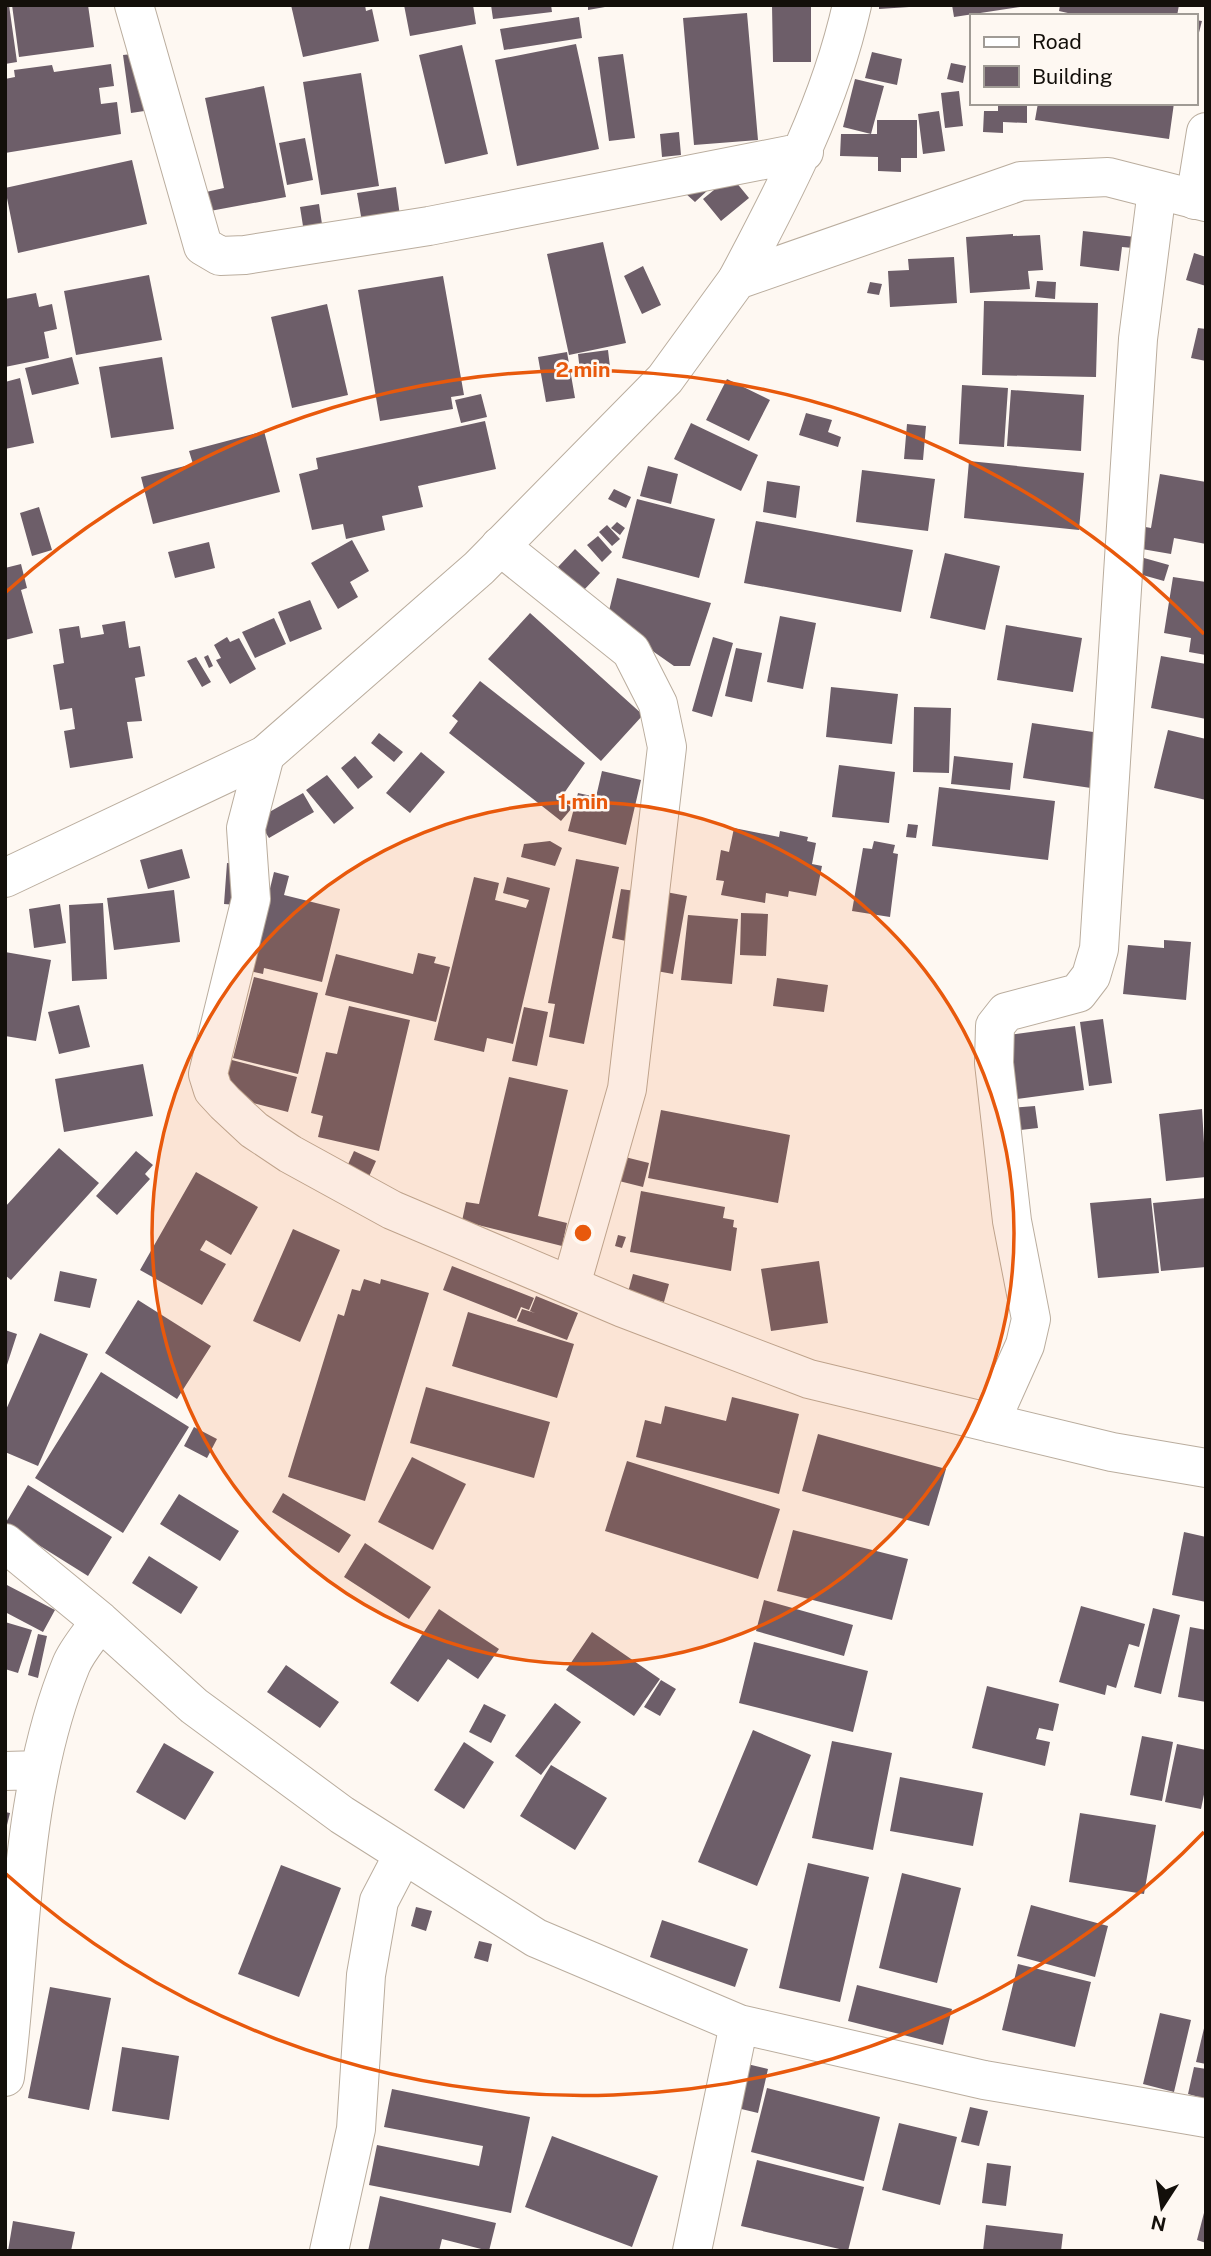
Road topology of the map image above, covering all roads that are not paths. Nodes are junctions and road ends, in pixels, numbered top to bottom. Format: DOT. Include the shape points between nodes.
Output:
graph roads {
  1 [pos="134,5"];
  2 [pos="852,5"];
  3 [pos="1206,132"];
  4 [pos="804,152"];
  5 [pos="1157,190"];
  6 [pos="1200,201"];
  7 [pos="737,280"];
  8 [pos="500,546"];
  9 [pos="264,755"];
  10 [pos="5,878"];
  11 [pos="571,1286"];
  12 [pos="990,1423"];
  13 [pos="1206,1468"];
  14 [pos="5,1543"];
  15 [pos="100,1621"];
  16 [pos="22,1771"];
  17 [pos="403,1854"];
  18 [pos="739,2024"];
  19 [pos="5,2077"];
  20 [pos="1206,2118"];
  21 [pos="329,2251"];
  22 [pos="692,2251"];
  1 -- 4 [label="street" via="203,246 219,256 429,226"];
  2 -- 4 [label="street" via="832,78"];
  3 -- 6 [label="street"];
  4 -- 7 [label="street"];
  5 -- 6 [label="street"];
  5 -- 7 [label="street" via="1108,177 1021,181"];
  5 -- 12 [label="street" via="1138,339 1100,949 1091,976 1078,993 1006,1012 995,1026 994,1063 1012,1221 1031,1319 1025,1345"];
  7 -- 8 [label="street" via="665,379"];
  8 -- 9 [label="street"];
  8 -- 11 [label="street" via="631,651 658,704 667,747 627,1089"];
  9 -- 10 [label="street"];
  9 -- 11 [label="street" via="246,828 251,899 208,1074 213,1090 254,1130 392,1210"];
  11 -- 12 [label="street" via="809,1379"];
  12 -- 13 [label="street" via="1112,1452"];
  14 -- 15 [label="street"];
  15 -- 16 [label="street" via="71,1663"];
  15 -- 17 [label="street" via="194,1706"];
  16 -- 19 [label="street" via="31,1824"];
  17 -- 18 [label="street" via="536,1938"];
  17 -- 21 [label="street" via="379,1901 366,1975 356,2129"];
  18 -- 20 [label="street" via="984,2080"];
  18 -- 22 [label="street"];
}
